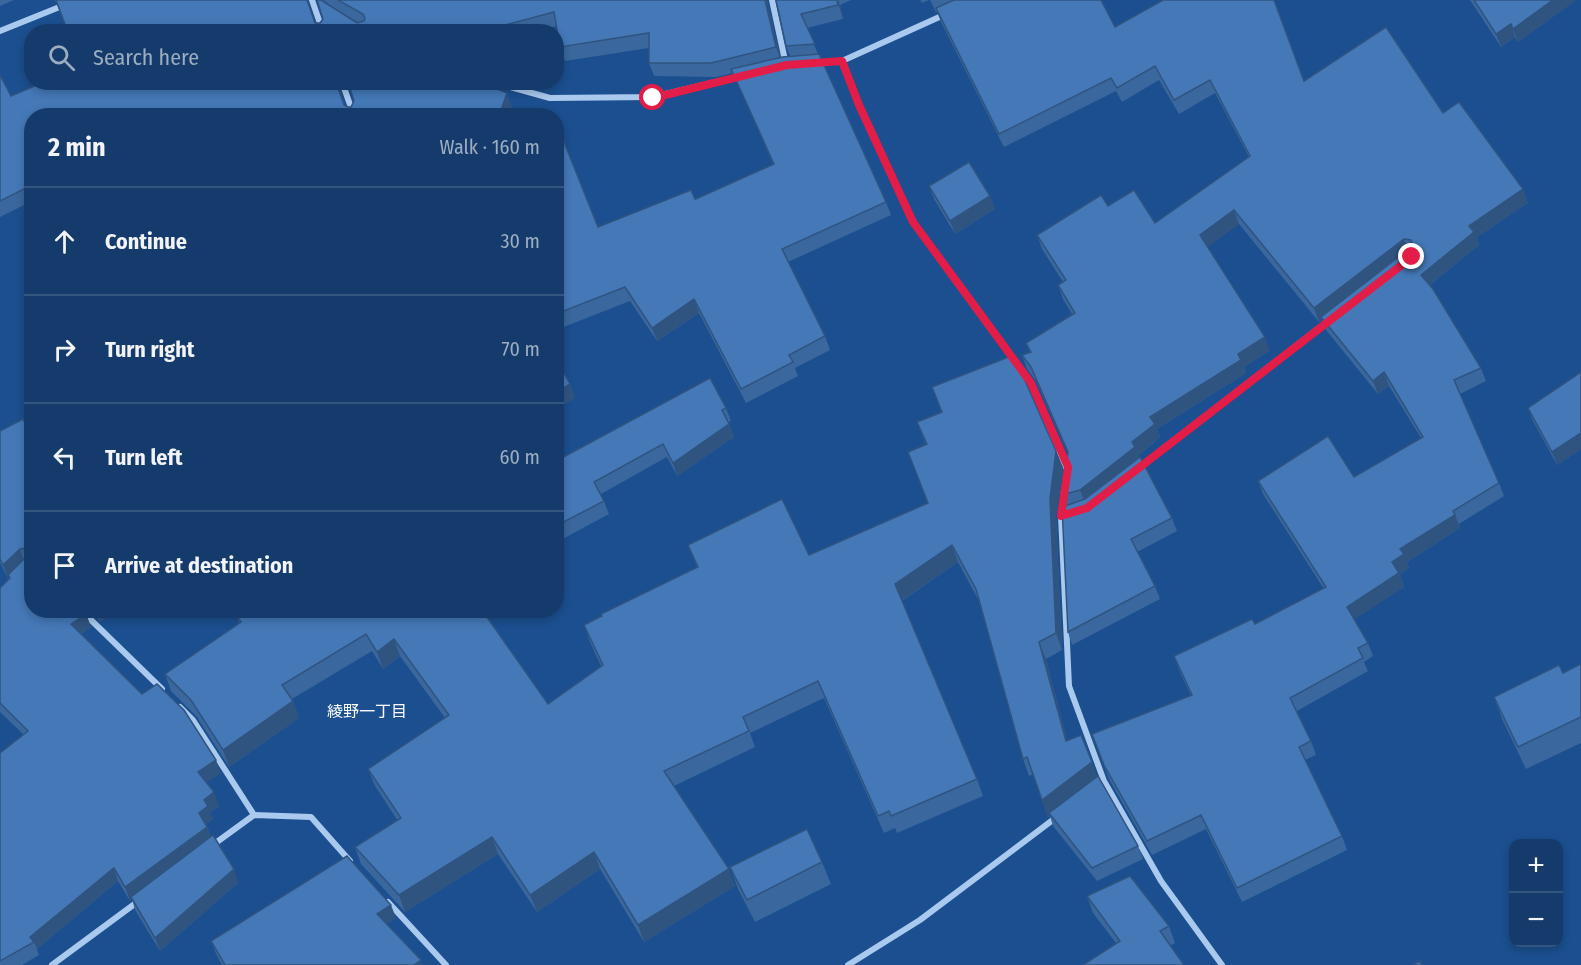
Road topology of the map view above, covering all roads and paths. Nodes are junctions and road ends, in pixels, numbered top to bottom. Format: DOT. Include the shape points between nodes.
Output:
graph roads {
  1 [pos="77,0"];
  2 [pos="312,0"];
  3 [pos="316,0"];
  4 [pos="772,0"];
  5 [pos="323,5"];
  6 [pos="956,9"];
  7 [pos="320,24"];
  8 [pos="0,31"];
  9 [pos="842,61"];
  10 [pos="809,63"];
  11 [pos="798,64"];
  12 [pos="787,65"];
  13 [pos="776,68"];
  14 [pos="753,73"];
  15 [pos="345,90"];
  16 [pos="521,90"];
  17 [pos="351,108"];
  18 [pos="1337,314"];
  19 [pos="1133,472"];
  20 [pos="1066,477"];
  21 [pos="1065,487"];
  22 [pos="1069,513"];
  23 [pos="1061,516"];
  24 [pos="90,618"];
  25 [pos="168,695"];
  26 [pos="176,703"];
  27 [pos="1104,781"];
  28 [pos="1095,788"];
  29 [pos="1067,809"];
  30 [pos="254,815"];
  31 [pos="206,851"];
  32 [pos="357,867"];
  33 [pos="379,892"];
  34 [pos="148,894"];
  35 [pos="52,965"];
  36 [pos="446,965"];
  37 [pos="848,965"];
  38 [pos="1222,965"];
  1 -- 8 [label="street"];
  2 -- 7 [label="street"];
  3 -- 5 [label="street"];
  4 -- 12 [label="street"];
  6 -- 9 [label="street"];
  9 -- 10 [label="street"];
  9 -- 20 [label="street" via="913,222 1031,383 1068,467"];
  11 -- 12 [label="street"];
  12 -- 13 [label="street"];
  14 -- 16 [label="street" via="653,98 550,98"];
  15 -- 17 [label="street"];
  18 -- 19 [label="street"];
  21 -- 23 [label="street"];
  22 -- 23 [label="street"];
  23 -- 27 [label="street" via="1068,686"];
  24 -- 25 [label="street"];
  26 -- 30 [label="street" via="193,720"];
  27 -- 28 [label="street"];
  27 -- 38 [label="street" via="1161,882"];
  29 -- 37 [label="street" via="920,920"];
  30 -- 31 [label="street"];
  30 -- 32 [label="street" via="311,817"];
  33 -- 36 [label="street"];
  34 -- 35 [label="street"];
}
